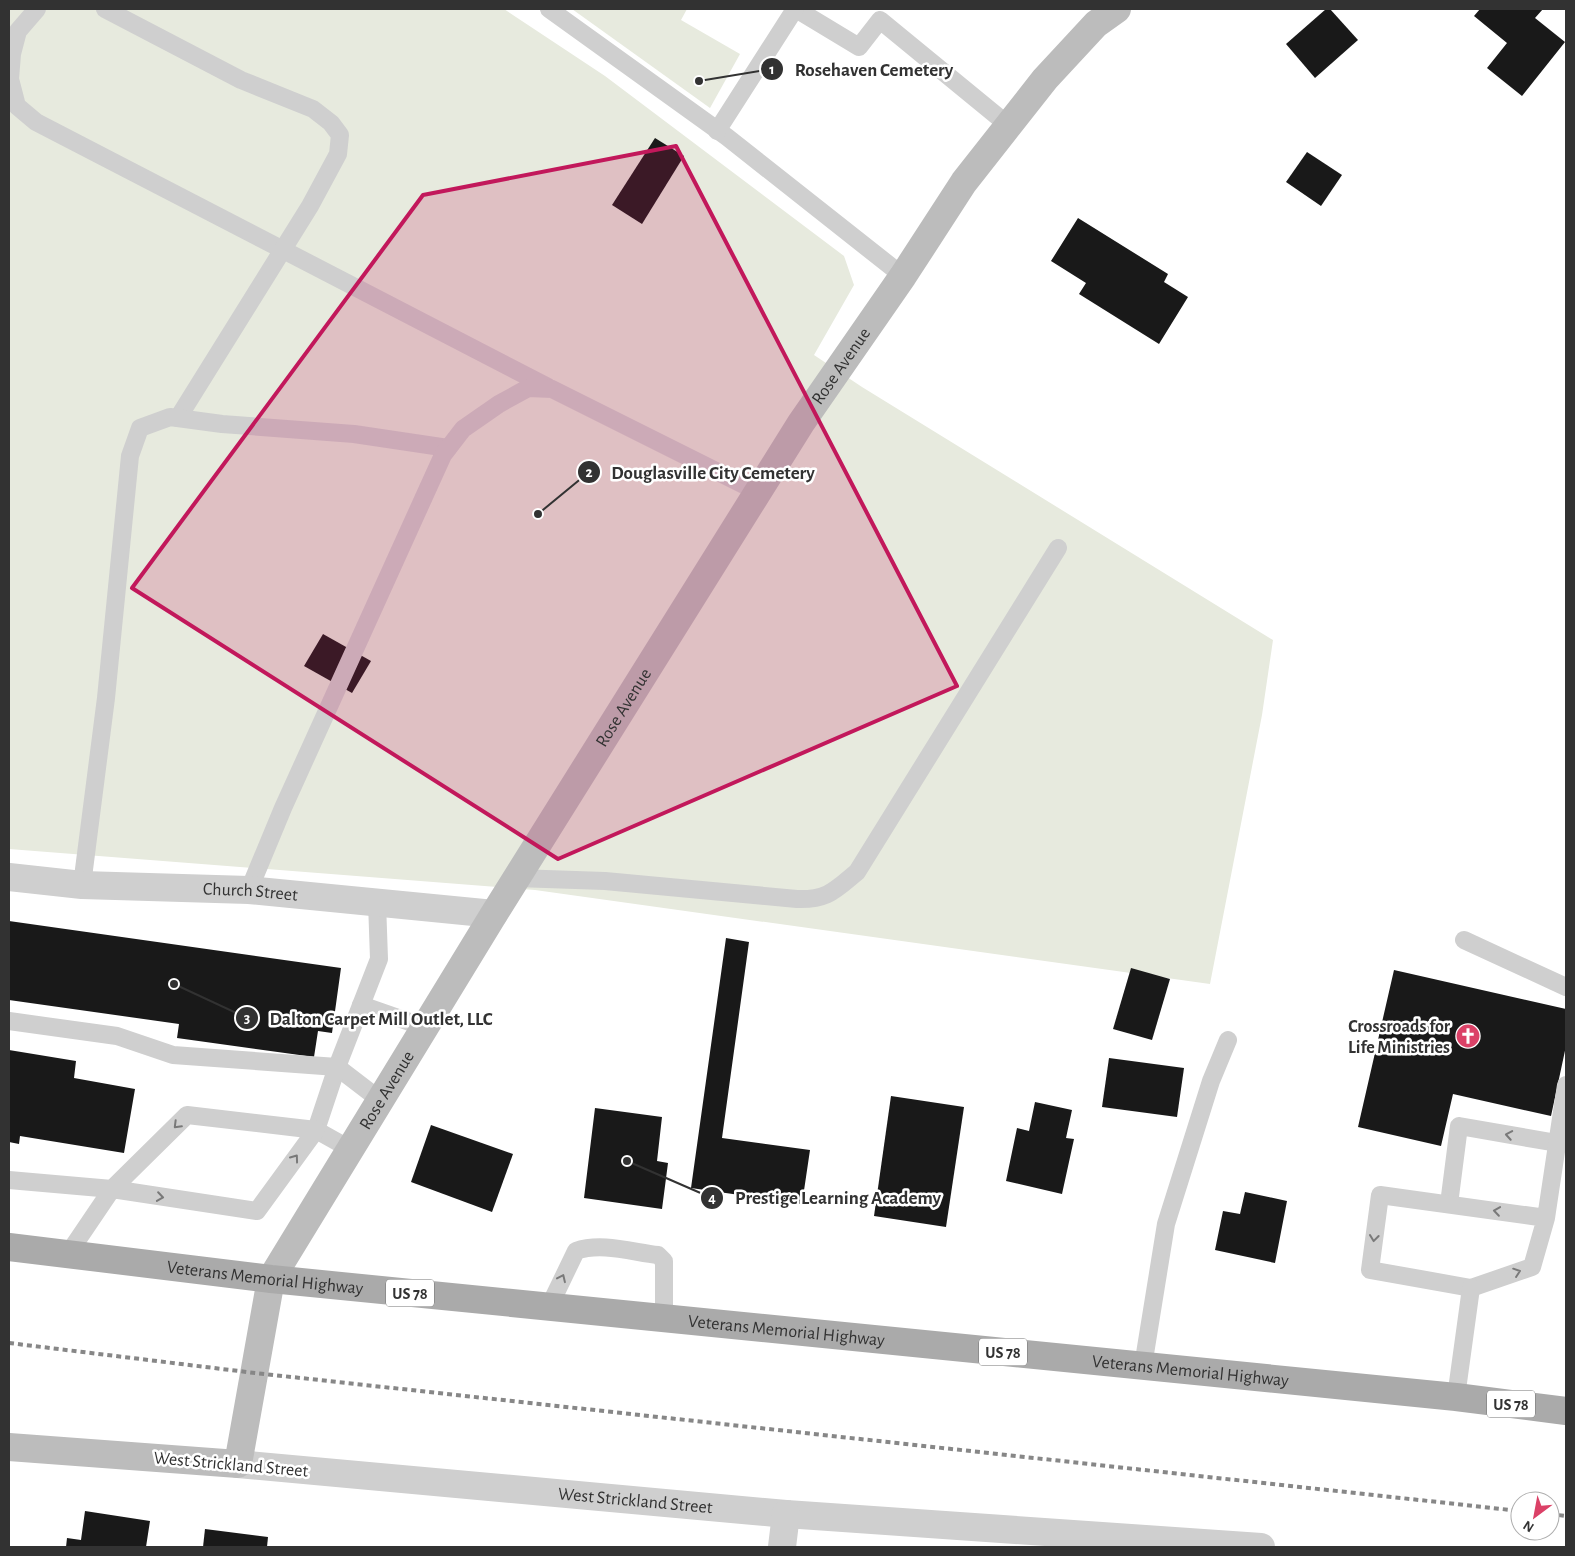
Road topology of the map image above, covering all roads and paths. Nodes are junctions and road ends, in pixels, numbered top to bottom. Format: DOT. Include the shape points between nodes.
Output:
graph roads {
  1 [pos="36,9"];
  2 [pos="105,9"];
  3 [pos="548,9"];
  4 [pos="795,9"];
  5 [pos="1117,9"];
  6 [pos="885,14"];
  7 [pos="1008,125"];
  8 [pos="717,131"];
  9 [pos="284,250"];
  10 [pos="903,276"];
  11 [pos="552,389"];
  12 [pos="178,418"];
  13 [pos="448,448"];
  14 [pos="758,492"];
  15 [pos="1058,548"];
  16 [pos="9,877"];
  17 [pos="516,878"];
  18 [pos="82,885"];
  19 [pos="249,890"];
  20 [pos="377,902"];
  21 [pos="494,914"];
  22 [pos="1464,940"];
  23 [pos="1566,987"];
  24 [pos="361,1005"];
  25 [pos="9,1021"];
  26 [pos="424,1027"];
  27 [pos="1228,1040"];
  28 [pos="337,1067"];
  29 [pos="1566,1086"];
  30 [pos="380,1100"];
  31 [pos="316,1130"];
  32 [pos="1557,1143"];
  33 [pos="350,1150"];
  34 [pos="9,1180"];
  35 [pos="112,1189"];
  36 [pos="1449,1204"];
  37 [pos="1546,1218"];
  38 [pos="9,1247"];
  39 [pos="68,1254"];
  40 [pos="271,1279"];
  41 [pos="1471,1288"];
  42 [pos="549,1307"];
  43 [pos="664,1318"];
  44 [pos="1143,1366"];
  45 [pos="1456,1397"];
  46 [pos="1566,1411"];
  47 [pos="9,1447"];
  48 [pos="238,1464"];
  49 [pos="786,1514"];
  50 [pos="782,1547"];
  51 [pos="1261,1547"];
  1 -- 9 [label="lane" via="18,31 12,54 10,79 17,106 36,122"];
  2 -- 9 [label="lane" via="241,80 313,109 331,122 340,135 338,154"];
  3 -- 8 [label="lane"];
  4 -- 6 [label="lane" via="859,47"];
  4 -- 8 [label="lane"];
  5 -- 7 [label="street, Rose Avenue" via="1096,24"];
  6 -- 7 [label="lane"];
  7 -- 10 [label="street, Rose Avenue" via="964,182"];
  8 -- 10 [label="lane"];
  9 -- 11 [label="lane"];
  9 -- 12 [label="lane"];
  10 -- 14 [label="street, Rose Avenue" via="801,422"];
  11 -- 13 [label="lane" via="528,388 499,404 463,429"];
  11 -- 14 [label="lane"];
  12 -- 13 [label="lane" via="354,434"];
  12 -- 18 [label="lane" via="170,417 140,428 130,456 106,698"];
  13 -- 19 [label="lane" via="291,790"];
  14 -- 17 [label="street, Rose Avenue"];
  15 -- 17 [label="lane" via="857,872 832,892 816,900 606,881"];
  16 -- 18 [label="street, Church Street"];
  17 -- 21 [label="street, Rose Avenue"];
  18 -- 19 [label="street, Church Street"];
  19 -- 20 [label="street, Church Street"];
  20 -- 21 [label="street, Church Street"];
  20 -- 24 [label="lane" via="379,959"];
  21 -- 26 [label="street, Rose Avenue"];
  22 -- 23 [label="lane"];
  24 -- 26 [label="lane"];
  24 -- 28 [label="lane"];
  25 -- 28 [label="lane" via="117,1036 172,1055"];
  26 -- 30 [label="street, Rose Avenue"];
  27 -- 44 [label="lane" via="1211,1081 1166,1224"];
  28 -- 30 [label="lane"];
  28 -- 31 [label="lane"];
  29 -- 32 [label="lane"];
  30 -- 33 [label="street, Rose Avenue"];
  31 -- 33 [label="lane"];
  31 -- 35 [label="lane, one-way" via="187,1115"];
  35 -- 31 [label="lane, one-way" via="257,1211"];
  32 -- 36 [label="lane, one-way" via="1459,1126"];
  32 -- 37 [label="lane"];
  33 -- 40 [label="street, Rose Avenue"];
  34 -- 35 [label="lane"];
  35 -- 39 [label="lane"];
  37 -- 36 [label="lane, one-way"];
  36 -- 41 [label="lane, one-way" via="1380,1195 1370,1270"];
  41 -- 37 [label="lane, one-way" via="1532,1267"];
  38 -- 39 [label="main road, Veterans Memorial Highway / US 78"];
  39 -- 40 [label="main road, Veterans Memorial Highway / US 78"];
  40 -- 42 [label="main road, Veterans Memorial Highway / US 78"];
  40 -- 48 [label="street, Rose Avenue"];
  41 -- 45 [label="lane"];
  42 -- 43 [label="main road, Veterans Memorial Highway / US 78"];
  42 -- 43 [label="lane, one-way" via="576,1251 588,1247 658,1255 664,1261"];
  43 -- 44 [label="main road, Veterans Memorial Highway / US 78"];
  44 -- 45 [label="main road, Veterans Memorial Highway / US 78"];
  45 -- 46 [label="main road, Veterans Memorial Highway / US 78"];
  47 -- 48 [label="street, West Strickland Street"];
  48 -- 49 [label="street, West Strickland Street"];
  49 -- 50 [label="street"];
  49 -- 51 [label="street, West Strickland Street"];
}
